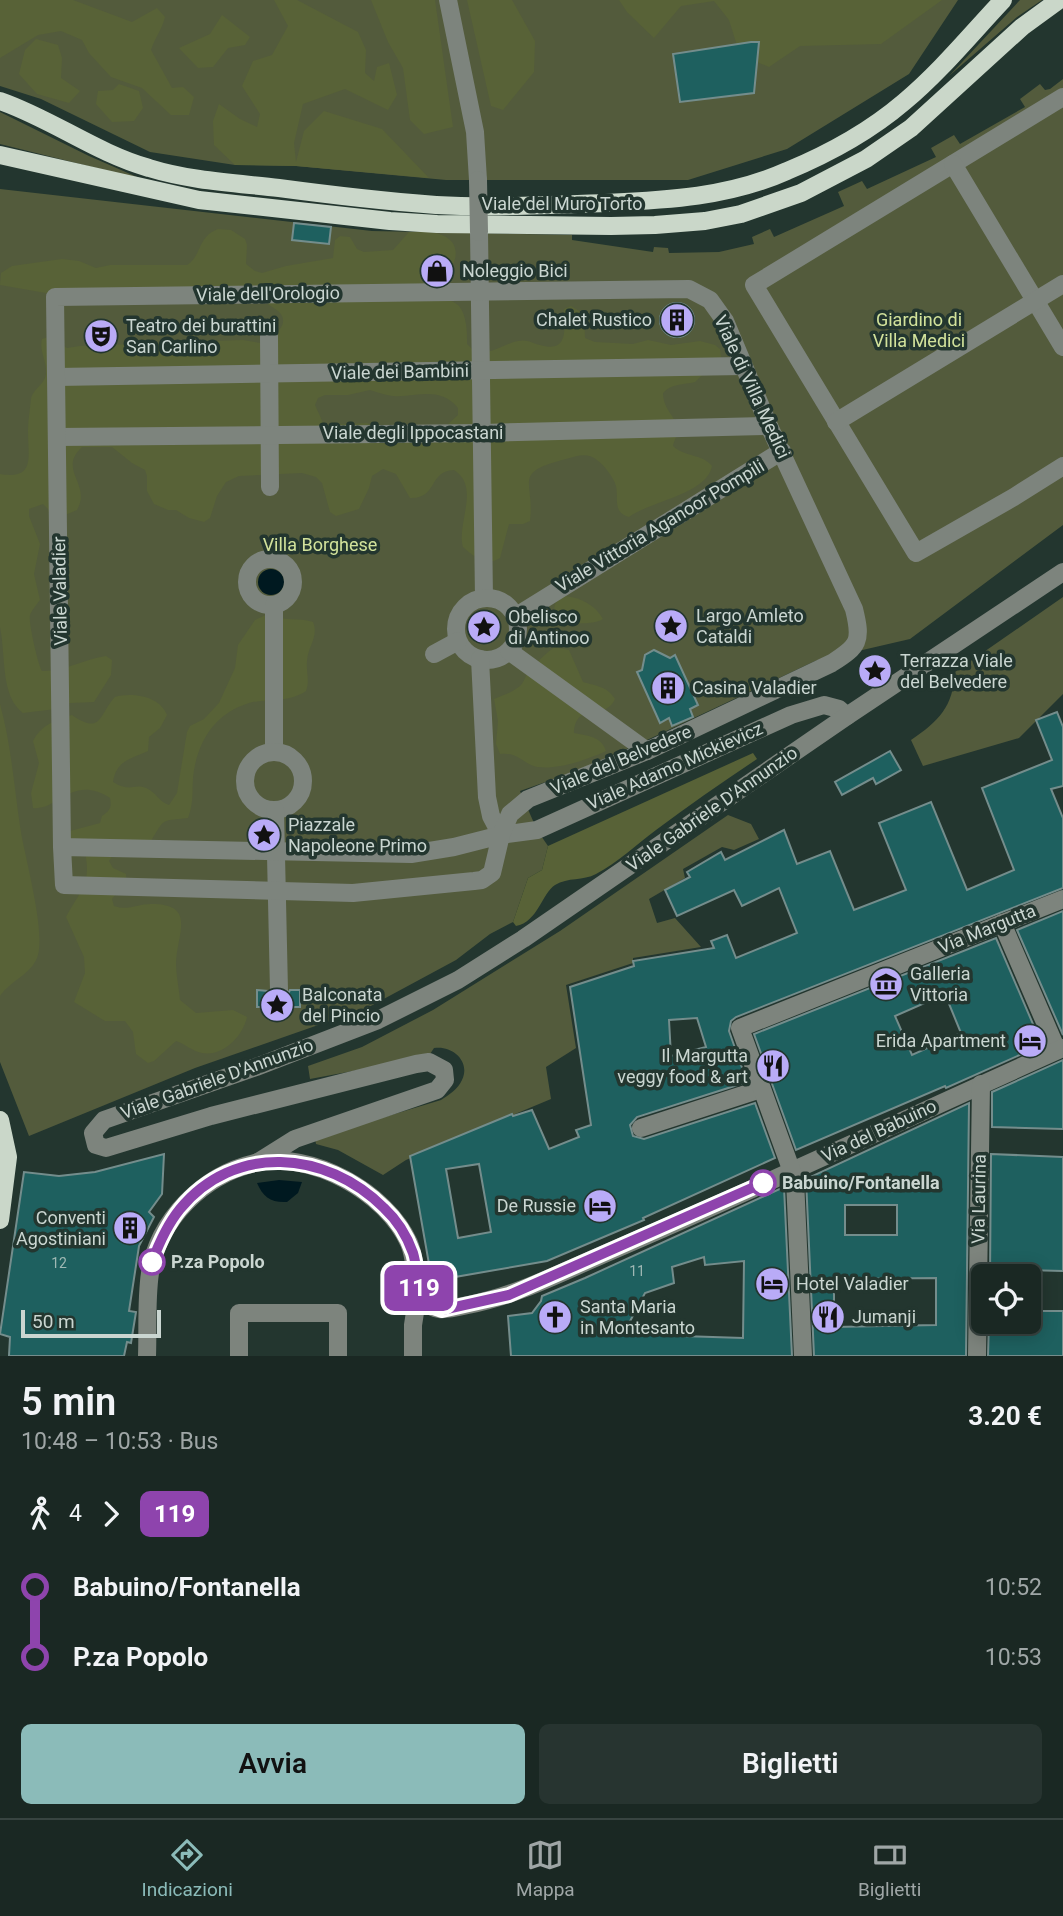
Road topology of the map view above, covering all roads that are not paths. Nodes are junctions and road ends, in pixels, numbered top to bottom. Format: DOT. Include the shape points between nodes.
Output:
graph roads {
  1 [pos="448,0"];
  2 [pos="1003,0"];
  3 [pos="1059,0"];
  4 [pos="1063,97"];
  5 [pos="0,101"];
  6 [pos="0,155"];
  7 [pos="953,164"];
  8 [pos="1063,284"];
  9 [pos="480,291"];
  10 [pos="55,297"];
  11 [pos="1036,300"];
  12 [pos="269,337"];
  13 [pos="1063,347"];
  14 [pos="743,366"];
  15 [pos="479,371"];
  16 [pos="270,374"];
  17 [pos="57,377"];
  18 [pos="836,422"];
  19 [pos="769,426"];
  20 [pos="482,433"];
  21 [pos="270,434"];
  22 [pos="57,437"];
  23 [pos="782,451"];
  24 [pos="1063,466"];
  25 [pos="271,487"];
  26 [pos="1063,572"];
  27 [pos="484,598"];
  28 [pos="274,605"];
  29 [pos="854,609"];
  30 [pos="515,617"];
  31 [pos="458,641"];
  32 [pos="509,650"];
  33 [pos="434,654"];
  34 [pos="480,659"];
  35 [pos="847,716"];
  36 [pos="647,751"];
  37 [pos="274,752"];
  38 [pos="275,810"];
  39 [pos="501,835"];
  40 [pos="62,847"];
  41 [pos="276,850"];
  42 [pos="277,892"];
  43 [pos="1063,899"];
  44 [pos="1002,923"];
  45 [pos="279,990"];
  46 [pos="1060,1049"];
  47 [pos="981,1084"];
  48 [pos="761,1089"];
  49 [pos="0,1120"];
  50 [pos="641,1128"];
  51 [pos="258,1162"];
  52 [pos="791,1171"];
  53 [pos="0,1220"];
  54 [pos="418,1287"];
  55 [pos="148,1356"];
  56 [pos="239,1356"];
  57 [pos="338,1356"];
  58 [pos="413,1356"];
  59 [pos="803,1356"];
  60 [pos="977,1356"];
  1 -- 9 [label="street, bridge" via="475,132"];
  2 -- 5 [label="main road, Viale del Muro Torto" via="918,90 849,140 753,184 684,198 438,205 197,178 121,159"];
  3 -- 6 [label="main road, Viale del Muro Torto" via="998,47 922,118 866,159 802,193 705,221 611,226 368,219 199,200"];
  4 -- 7 [label="street"];
  7 -- 11 [label="street"];
  7 -- 18 [label="street" via="754,285"];
  8 -- 11 [label="street"];
  9 -- 10 [label="street, Viale dell'Orologio"];
  9 -- 14 [label="street, Viale di Villa Medici" via="689,289 710,300 725,321"];
  9 -- 15 [label="street"];
  10 -- 17 [label="street, Viale Valadier"];
  11 -- 13 [label="street"];
  11 -- 18 [label="street"];
  12 -- 16 [label="street"];
  14 -- 15 [label="street, Viale dei Bambini"];
  14 -- 19 [label="street, Viale di Villa Medici"];
  15 -- 16 [label="street, Viale dei Bambini"];
  15 -- 20 [label="street"];
  16 -- 17 [label="street, Viale dei Bambini"];
  16 -- 21 [label="street"];
  17 -- 22 [label="street, Viale Valadier"];
  18 -- 24 [label="street" via="916,553"];
  19 -- 20 [label="street, Viale degli Ippocastani"];
  19 -- 23 [label="street, Viale di Villa Medici"];
  20 -- 21 [label="street, Viale degli Ippocastani"];
  20 -- 27 [label="street"];
  21 -- 22 [label="street, Viale degli Ippocastani"];
  21 -- 25 [label="street"];
  22 -- 40 [label="street, Viale Valadier"];
  23 -- 29 [label="street, Viale di Villa Medici"];
  23 -- 30 [label="street, Viale Vittoria Aganoor Pompili"];
  26 -- 35 [label="street"];
  27 -- 30 [label="street" via="508,606"];
  27 -- 31 [label="street" via="463,608 457,618"];
  28 -- 37 [label="street"];
  29 -- 36 [label="street, Viale del Belvedere" via="859,631 850,652"];
  30 -- 32 [label="street" via="515,640"];
  31 -- 33 [label="street"];
  31 -- 34 [label="street"];
  32 -- 34 [label="street"];
  32 -- 36 [label="street"];
  34 -- 39 [label="street" via="487,797"];
  35 -- 39 [label="street, Viale Adamo Mickievicz" via="831,706 801,711 537,830"];
  35 -- 51 [label="street, Viale Gabriele D'Annunzio" via="532,934 437,992 256,1067 104,1119 93,1133 96,1144 106,1148 416,1064 429,1062 444,1070 445,1080 437,1090 295,1139"];
  36 -- 39 [label="street, Viale del Belvedere" via="528,799 510,814"];
  37 -- 38 [label="street" via="291,757 303,780 292,804"];
  37 -- 38 [label="street" via="250,764 245,782 251,799"];
  38 -- 41 [label="street"];
  39 -- 41 [label="street" via="411,854"];
  39 -- 42 [label="street" via="495,868 482,880 353,892"];
  40 -- 41 [label="street"];
  40 -- 42 [label="street, Viale Valadier" via="64,884"];
  41 -- 42 [label="street"];
  42 -- 45 [label="street"];
  43 -- 44 [label="street, Via Margutta"];
  44 -- 46 [label="street"];
  44 -- 48 [label="street, Via Margutta" via="740,1028"];
  46 -- 47 [label="street, Via del Babuino"];
  47 -- 52 [label="street, Via del Babuino"];
  47 -- 60 [label="street, Via Laurina"];
  48 -- 50 [label="street"];
  48 -- 52 [label="street, Via Margutta"];
  49 -- 53 [label="main road" via="8,1166"];
  51 -- 54 [label="street" via="284,1161 319,1169 370,1195 406,1236"];
  51 -- 55 [label="street" via="209,1183 167,1229 150,1272"];
  52 -- 54 [label="street, Via del Babuino" via="503,1297 442,1310 428,1304"];
  52 -- 59 [label="street, Via Margutta"];
  54 -- 58 [label="street"];
  56 -- 57 [label="street" via="239,1313 338,1313"];
}
